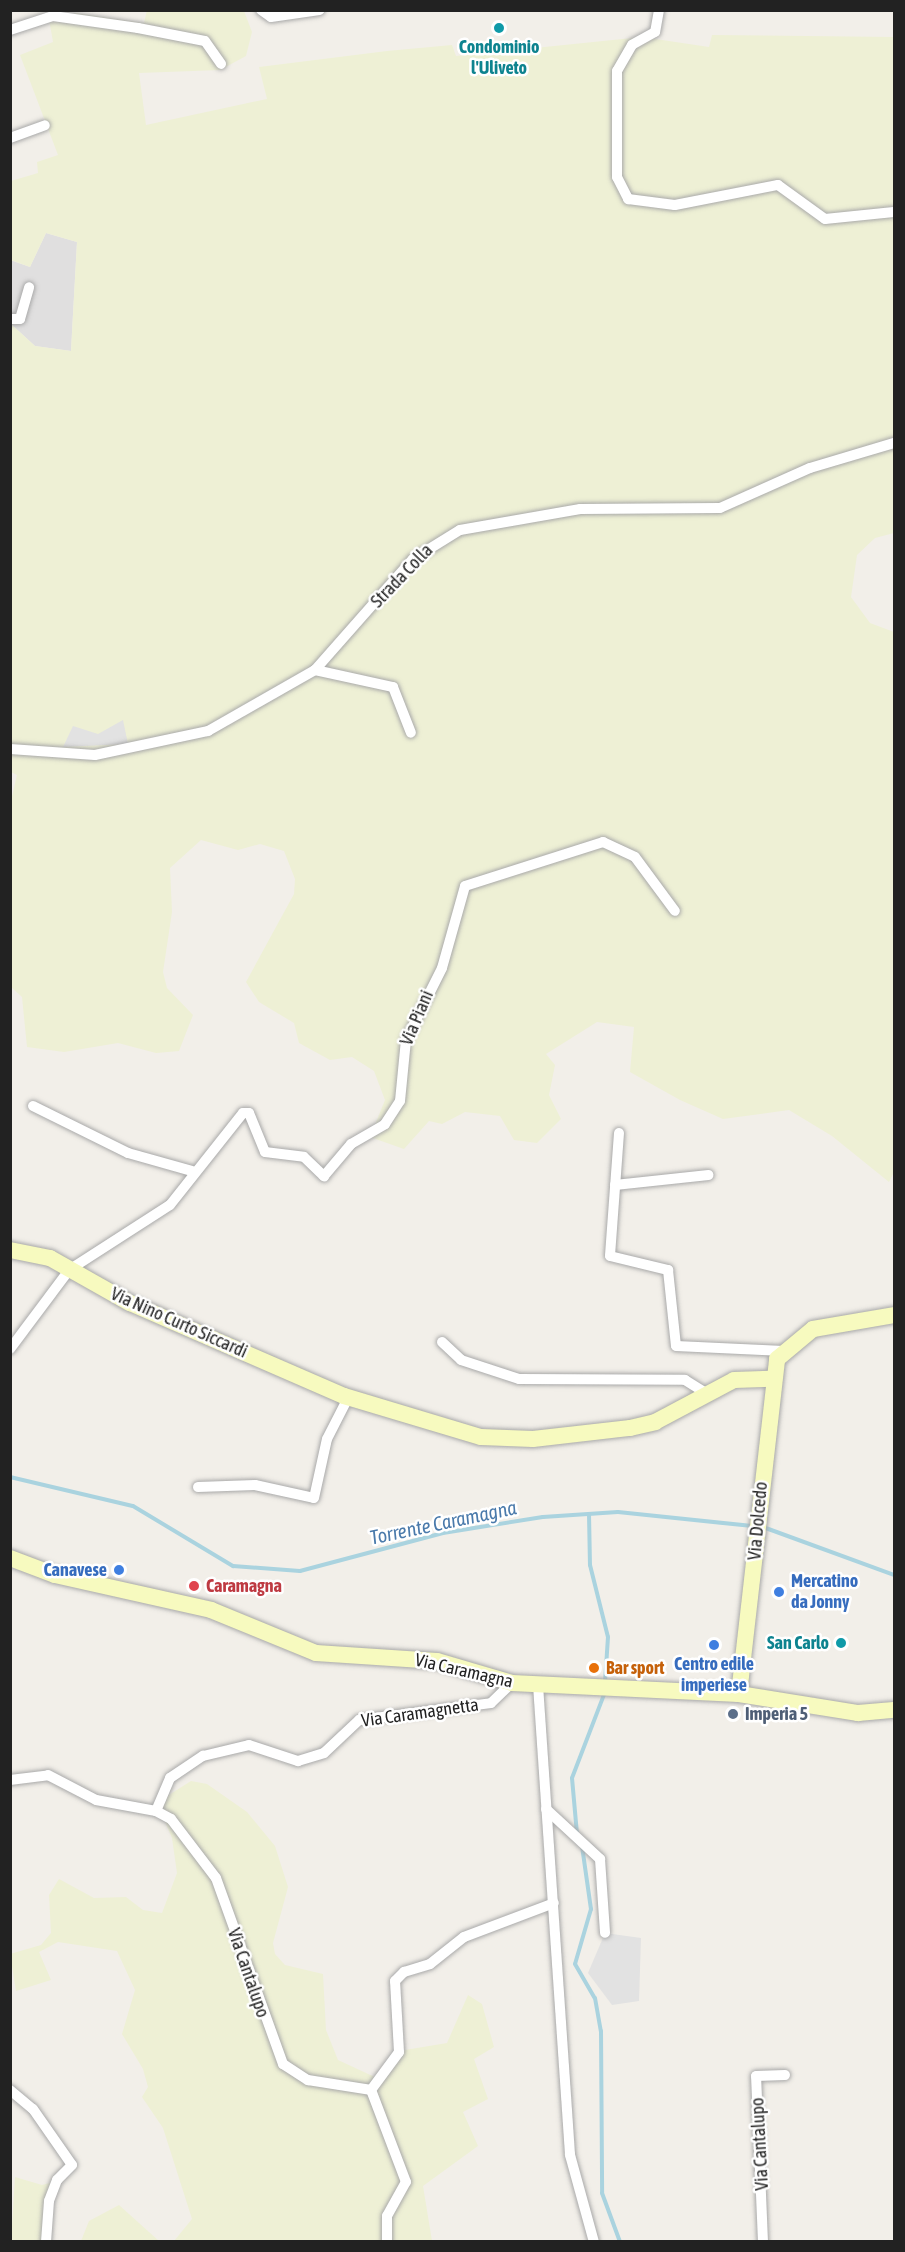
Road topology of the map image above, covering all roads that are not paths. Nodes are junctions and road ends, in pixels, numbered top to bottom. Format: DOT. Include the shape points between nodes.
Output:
graph roads {
  1 [pos="261,10"];
  2 [pos="320,10"];
  3 [pos="659,10"];
  4 [pos="10,30"];
  5 [pos="221,64"];
  6 [pos="45,125"];
  7 [pos="10,138"];
  8 [pos="894,212"];
  9 [pos="29,287"];
  10 [pos="10,319"];
  11 [pos="894,443"];
  12 [pos="315,670"];
  13 [pos="411,733"];
  14 [pos="10,748"];
  15 [pos="675,911"];
  16 [pos="33,1106"];
  17 [pos="620,1133"];
  18 [pos="192,1171"];
  19 [pos="708,1176"];
  20 [pos="615,1185"];
  21 [pos="10,1250"];
  22 [pos="69,1270"];
  23 [pos="894,1315"];
  24 [pos="442,1342"];
  25 [pos="10,1349"];
  26 [pos="784,1351"];
  27 [pos="771,1379"];
  28 [pos="706,1393"];
  29 [pos="348,1398"];
  30 [pos="198,1487"];
  31 [pos="10,1558"];
  32 [pos="512,1683"];
  33 [pos="538,1684"];
  34 [pos="739,1694"];
  35 [pos="894,1710"];
  36 [pos="14,1778"];
  37 [pos="546,1809"];
  38 [pos="156,1811"];
  39 [pos="554,1903"];
  40 [pos="605,1933"];
  41 [pos="785,2074"];
  42 [pos="10,2090"];
  43 [pos="371,2091"];
  44 [pos="46,2241"];
  45 [pos="387,2241"];
  46 [pos="594,2241"];
  47 [pos="763,2241"];
  1 -- 2 [label="street" via="271,17"];
  3 -- 8 [label="street" via="655,32 632,45 617,71 617,177 628,199 675,205 778,185 825,219"];
  4 -- 5 [label="street" via="54,16 138,28 205,41"];
  6 -- 7 [label="street"];
  9 -- 10 [label="street" via="20,319"];
  11 -- 12 [label="street, Strada Colla" via="810,468 720,508 580,509 460,530 413,559"];
  12 -- 13 [label="street" via="393,687"];
  12 -- 14 [label="street, Strada Colla" via="208,731 180,741 78,756"];
  15 -- 18 [label="street, Via Piani" via="635,857 603,842 465,886 442,968 406,1040 400,1101 385,1124 351,1144 324,1176 304,1157 265,1152 249,1113 243,1113"];
  16 -- 18 [label="street" via="128,1153"];
  17 -- 20 [label="street"];
  18 -- 22 [label="street, Via Piani" via="170,1205"];
  19 -- 20 [label="street"];
  20 -- 26 [label="street" via="610,1257 668,1270 676,1346"];
  21 -- 22 [label="street, Via Nino Curto Siccardi" via="50,1258"];
  22 -- 25 [label="street, Via Piani"];
  22 -- 29 [label="street, Via Nino Curto Siccardi" via="130,1303"];
  23 -- 26 [label="street, Via Dolcedo" via="813,1329"];
  24 -- 28 [label="street" via="461,1360 519,1379 685,1380"];
  26 -- 27 [label="street, Via Dolcedo"];
  27 -- 28 [label="street, Via Nino Curto Siccardi" via="734,1380"];
  27 -- 34 [label="street, Via Dolcedo"];
  28 -- 29 [label="street, Via Nino Curto Siccardi" via="655,1422 533,1439 462,1433"];
  29 -- 30 [label="street" via="327,1438 314,1498 255,1485"];
  31 -- 32 [label="street, Via Caramagna" via="56,1575 211,1610 316,1653 437,1661"];
  32 -- 33 [label="street, Via Caramagna"];
  32 -- 38 [label="street, Via Caramagnetta" via="491,1703 359,1720 329,1750 298,1761 249,1745 203,1756 170,1778"];
  33 -- 34 [label="street, Via Caramagna"];
  33 -- 37 [label="street"];
  34 -- 35 [label="street, Via Caramagna" via="858,1713"];
  36 -- 38 [label="street" via="48,1775 96,1800"];
  37 -- 39 [label="street"];
  37 -- 40 [label="street" via="569,1825 600,1859"];
  38 -- 43 [label="street, Via Cantalupo" via="184,1832 216,1878 283,2064 308,2080"];
  39 -- 43 [label="street" via="464,1937 430,1964 400,1974 394,1989 399,2052"];
  39 -- 46 [label="street" via="570,2155"];
  41 -- 47 [label="street, Via Cantalupo" via="756,2076"];
  42 -- 44 [label="street" via="33,2109 72,2165 57,2180 50,2201"];
  43 -- 45 [label="street" via="406,2182 387,2216"];
}
